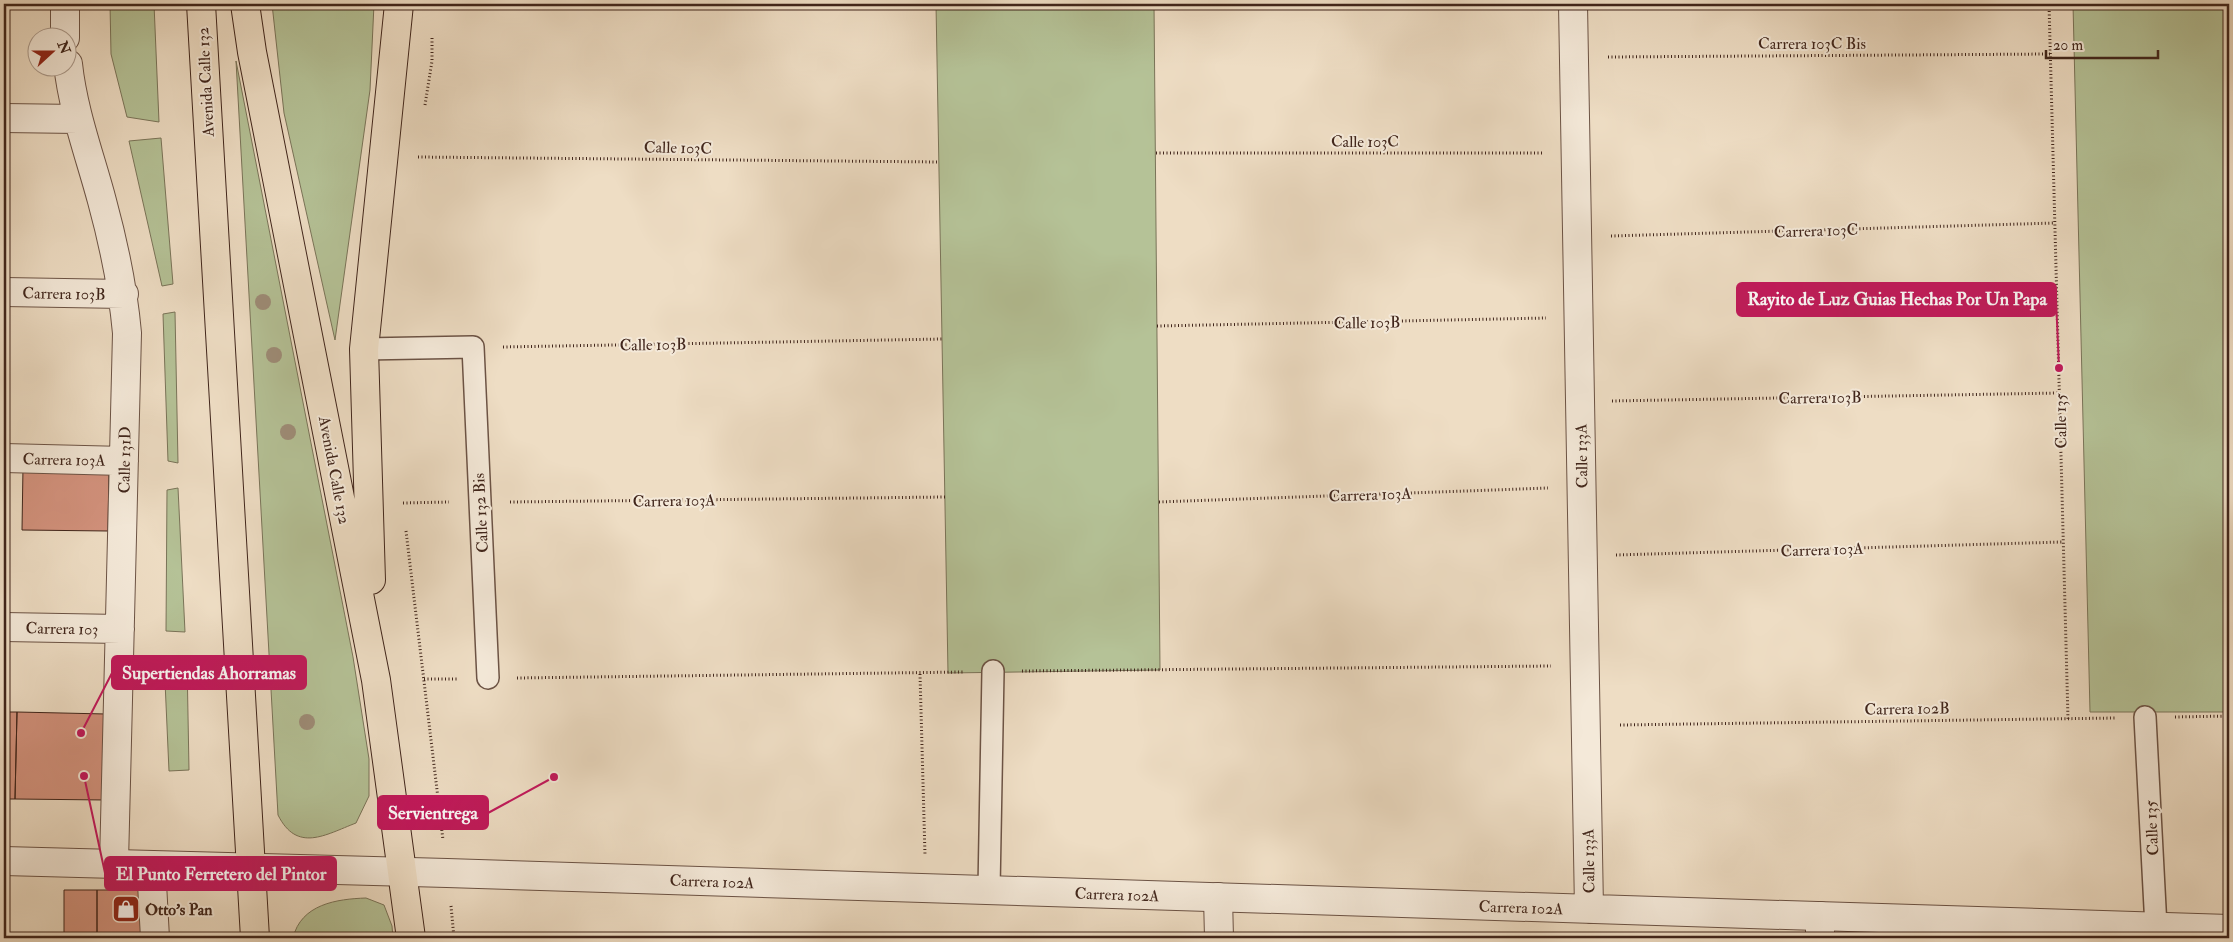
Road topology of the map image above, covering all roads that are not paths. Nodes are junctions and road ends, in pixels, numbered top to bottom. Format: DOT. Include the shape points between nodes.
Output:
graph roads {
  1 [pos="65,4"];
  2 [pos="201,4"];
  3 [pos="244,4"];
  4 [pos="399,4"];
  5 [pos="1572,4"];
  6 [pos="65,28"];
  7 [pos="71,78"];
  8 [pos="4,118"];
  9 [pos="78,118"];
  10 [pos="4,292"];
  11 [pos="124,294"];
  12 [pos="364,348"];
  13 [pos="4,458"];
  14 [pos="124,461"];
  15 [pos="4,627"];
  16 [pos="120,629"];
  17 [pos="993,671"];
  18 [pos="488,678"];
  19 [pos="376,680"];
  20 [pos="2145,717"];
  21 [pos="4,860"];
  22 [pos="114,863"];
  23 [pos="151,865"];
  24 [pos="251,867"];
  25 [pos="403,871"];
  26 [pos="988,890"];
  27 [pos="1218,897"];
  28 [pos="1589,909"];
  29 [pos="1820,927"];
  30 [pos="2229,929"];
  31 [pos="1990,930"];
  32 [pos="2156,932"];
  33 [pos="154,938"];
  34 [pos="254,938"];
  35 [pos="411,938"];
  36 [pos="1219,938"];
  1 -- 6 [label="street"];
  2 -- 24 [label="main road, Avenida Calle 132"];
  3 -- 19 [label="main road, Avenida Calle 132"];
  4 -- 12 [label="main road"];
  5 -- 28 [label="street, Calle 133A"];
  7 -- 9 [label="street, Calle 131D"];
  8 -- 9 [label="street"];
  9 -- 11 [label="street, Calle 131D" via="113,242"];
  10 -- 11 [label="street, Carrera 103B"];
  11 -- 14 [label="street, Calle 131D" via="127,333"];
  12 -- 18 [label="lane, Calle 132 Bis" via="473,347"];
  12 -- 19 [label="main road" via="367,507"];
  13 -- 14 [label="street, Carrera 103A"];
  14 -- 16 [label="street, Calle 131D"];
  15 -- 16 [label="street, Carrera 103"];
  16 -- 22 [label="street, Calle 131D"];
  17 -- 26 [label="lane"];
  19 -- 25 [label="main road, Avenida Calle 132"];
  20 -- 32 [label="lane, Calle 135"];
  21 -- 22 [label="street, Carrera 102A"];
  22 -- 23 [label="street, Carrera 102A"];
  23 -- 24 [label="street, Carrera 102A"];
  23 -- 33 [label="street"];
  24 -- 25 [label="street, Carrera 102A"];
  24 -- 34 [label="main road, Avenida Calle 132"];
  25 -- 26 [label="street, Carrera 102A"];
  25 -- 35 [label="main road, Avenida Calle 132"];
  26 -- 27 [label="street, Carrera 102A"];
  27 -- 28 [label="street, Carrera 102A"];
  27 -- 36 [label="street"];
  28 -- 29 [label="street, Carrera 102A"];
  29 -- 31 [label="street, Carrera 102A"];
  30 -- 32 [label="street, Carrera 102A"];
  31 -- 32 [label="street, Carrera 102A"];
}
